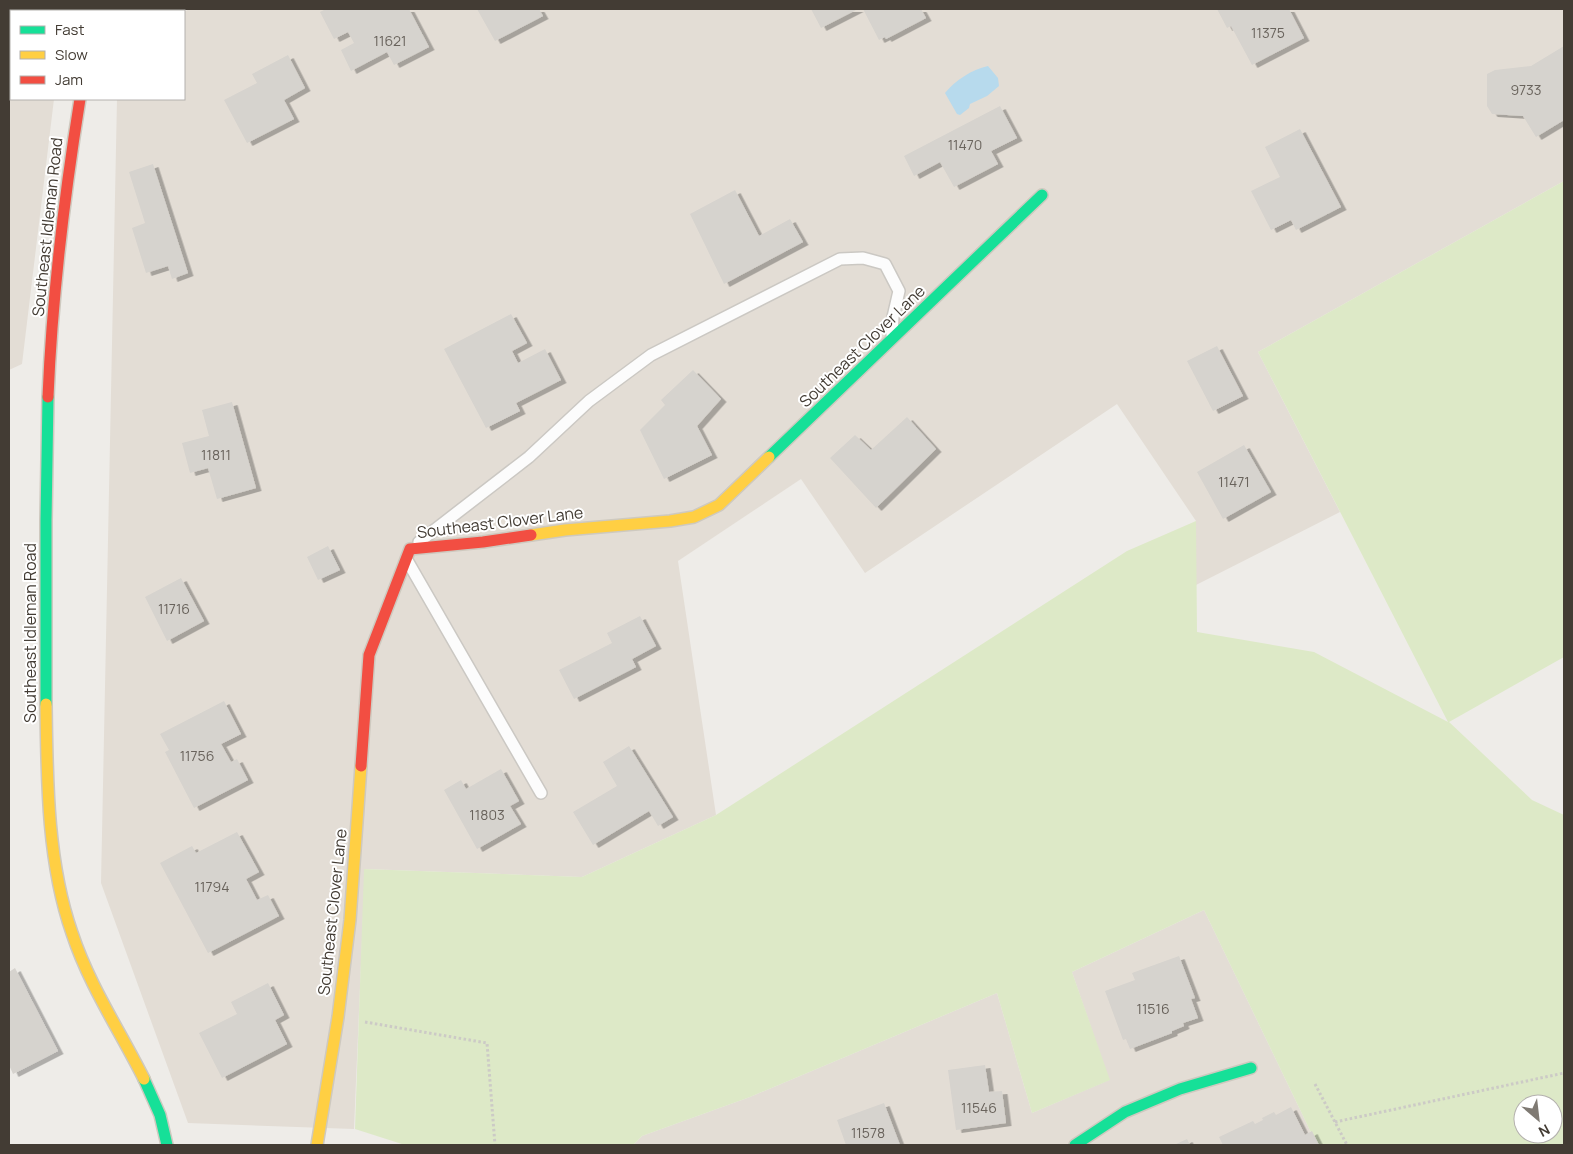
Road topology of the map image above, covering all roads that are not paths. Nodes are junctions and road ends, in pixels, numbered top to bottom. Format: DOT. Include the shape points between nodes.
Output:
graph roads {
  1 [pos="80,100"];
  2 [pos="1042,195"];
  3 [pos="892,339"];
  4 [pos="408,554"];
  5 [pos="541,793"];
  6 [pos="1251,1068"];
  7 [pos="166,1145"];
  8 [pos="317,1145"];
  9 [pos="1075,1145"];
  1 -- 7 [label="street, Southeast Idleman Road" via="67,176 50,356 45,596 50,804 55,860 75,943 145,1078"];
  2 -- 3 [label="street, Southeast Clover Lane"];
  3 -- 4 [label="street, Southeast Clover Lane" via="719,504 694,517 565,530"];
  3 -- 4 [label="lane" via="899,291 885,264 863,258 840,259 651,355 589,401 529,457"];
  4 -- 5 [label="lane"];
  4 -- 8 [label="street, Southeast Clover Lane" via="369,655 350,920"];
  6 -- 9 [label="street" via="1180,1089 1125,1112"];
}
